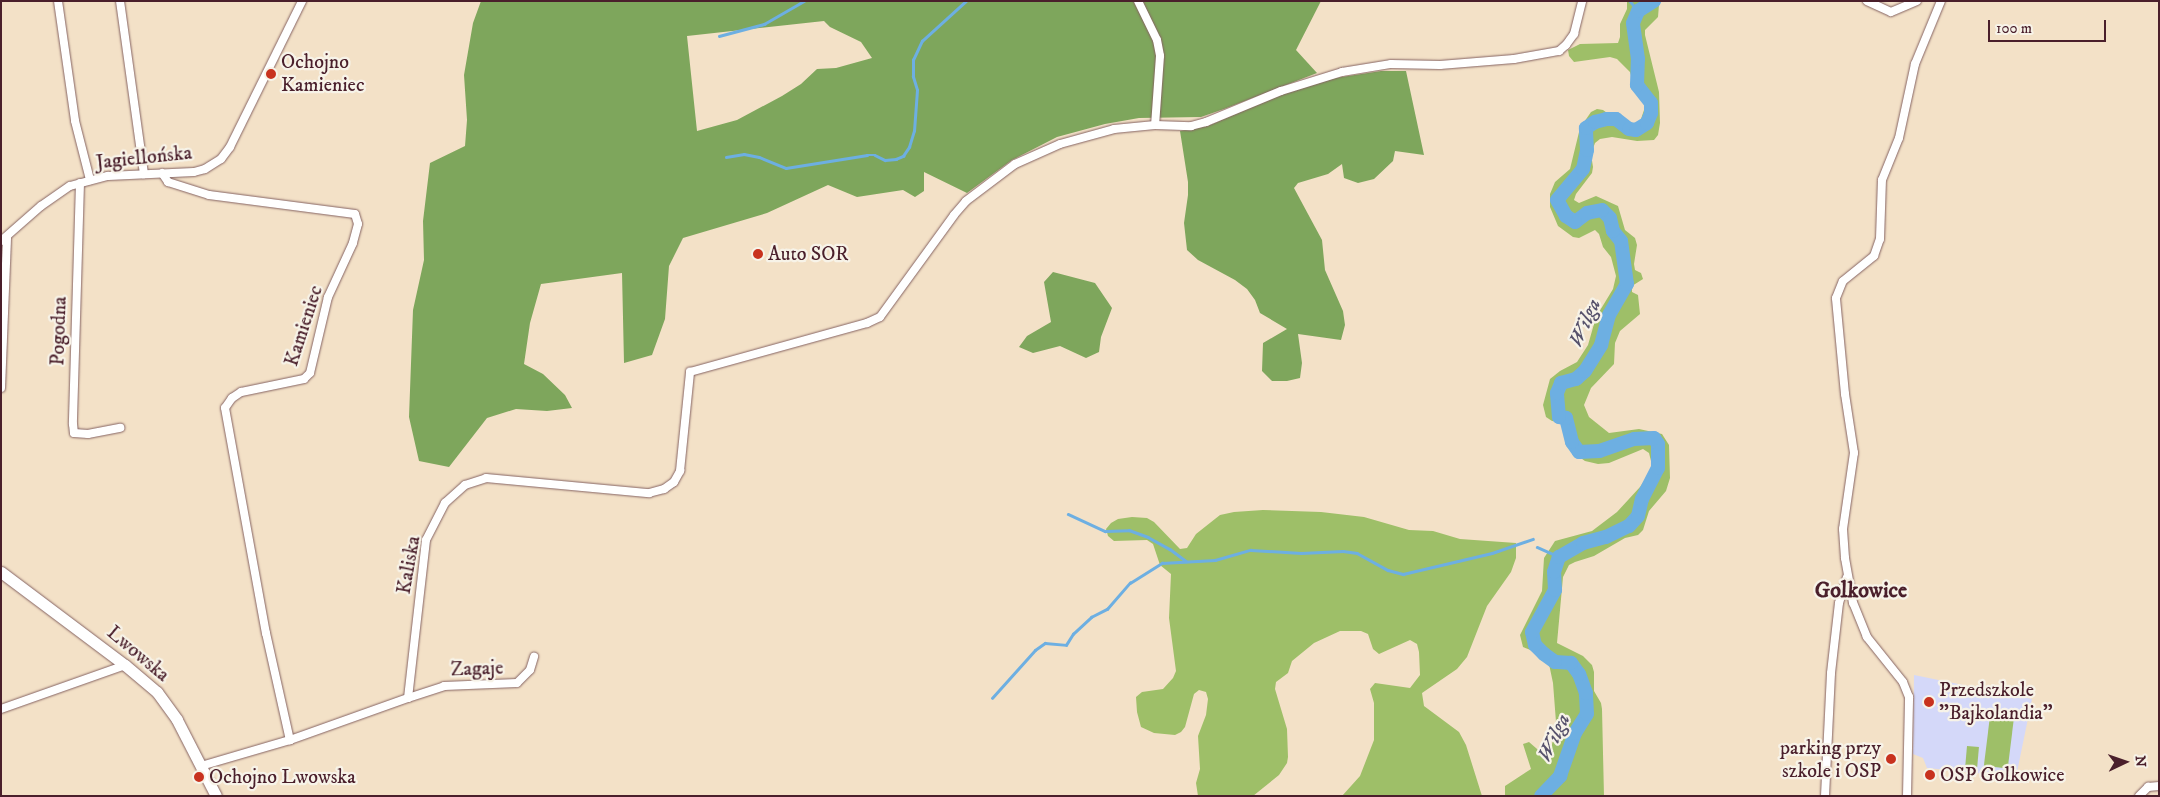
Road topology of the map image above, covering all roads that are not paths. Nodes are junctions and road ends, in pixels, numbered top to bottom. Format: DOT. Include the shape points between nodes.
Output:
graph roads {
  1 [pos="58,1"];
  2 [pos="120,1"];
  3 [pos="302,1"];
  4 [pos="1138,1"];
  5 [pos="1582,1"];
  6 [pos="1867,1"];
  7 [pos="1917,1"];
  8 [pos="1940,1"];
  9 [pos="1156,125"];
  10 [pos="162,173"];
  11 [pos="144,174"];
  12 [pos="90,180"];
  13 [pos="80,183"];
  14 [pos="4,239"];
  15 [pos="1,388"];
  16 [pos="120,428"];
  17 [pos="1,572"];
  18 [pos="1848,575"];
  19 [pos="534,658"];
  20 [pos="125,665"];
  21 [pos="408,698"];
  22 [pos="1,709"];
  23 [pos="290,740"];
  24 [pos="201,766"];
  25 [pos="2159,786"];
  26 [pos="216,796"];
  27 [pos="1825,796"];
  28 [pos="1907,796"];
  29 [pos="2139,796"];
  1 -- 12 [label="street" via="75,121"];
  2 -- 11 [label="street"];
  3 -- 10 [label="street, Jagiellońska" via="221,159 194,172"];
  4 -- 9 [label="street" via="1157,40 1160,56"];
  5 -- 9 [label="street" via="1574,34 1559,51 1514,59 1440,65 1370,66 1289,88 1206,122 1190,126"];
  6 -- 7 [label="street" via="1890,12"];
  8 -- 18 [label="street" via="1914,64 1899,138 1882,180 1880,239 1874,256 1843,281 1836,298 1854,454 1843,529"];
  9 -- 21 [label="street, Kaliska" via="1105,132 1060,144 1014,164 954,214 876,320 690,372 678,475 664,489 649,493 486,478 465,485 445,503 426,540"];
  10 -- 11 [label="street, Jagiellońska"];
  10 -- 23 [label="street, Kamieniec" via="168,182 209,195 355,214 358,224 353,243 328,297 310,373 304,380 241,392 225,408 266,633"];
  11 -- 12 [label="street, Jagiellońska"];
  12 -- 13 [label="street, Jagiellońska"];
  13 -- 14 [label="street, Jagiellońska" via="41,206"];
  13 -- 16 [label="street, Pogodna" via="74,433 88,434"];
  14 -- 15 [label="street"];
  17 -- 20 [label="street, Lwowska"];
  18 -- 27 [label="street" via="1839,603 1831,673"];
  18 -- 28 [label="street" via="1853,603 1867,637 1903,682 1909,697"];
  19 -- 21 [label="street, Zagaje" via="530,670 517,683 444,686"];
  20 -- 22 [label="street"];
  20 -- 24 [label="street, Lwowska" via="160,697 177,720"];
  21 -- 23 [label="street"];
  23 -- 24 [label="street"];
  24 -- 26 [label="street, Lwowska"];
  25 -- 29 [label="street" via="2148,787"];
}
